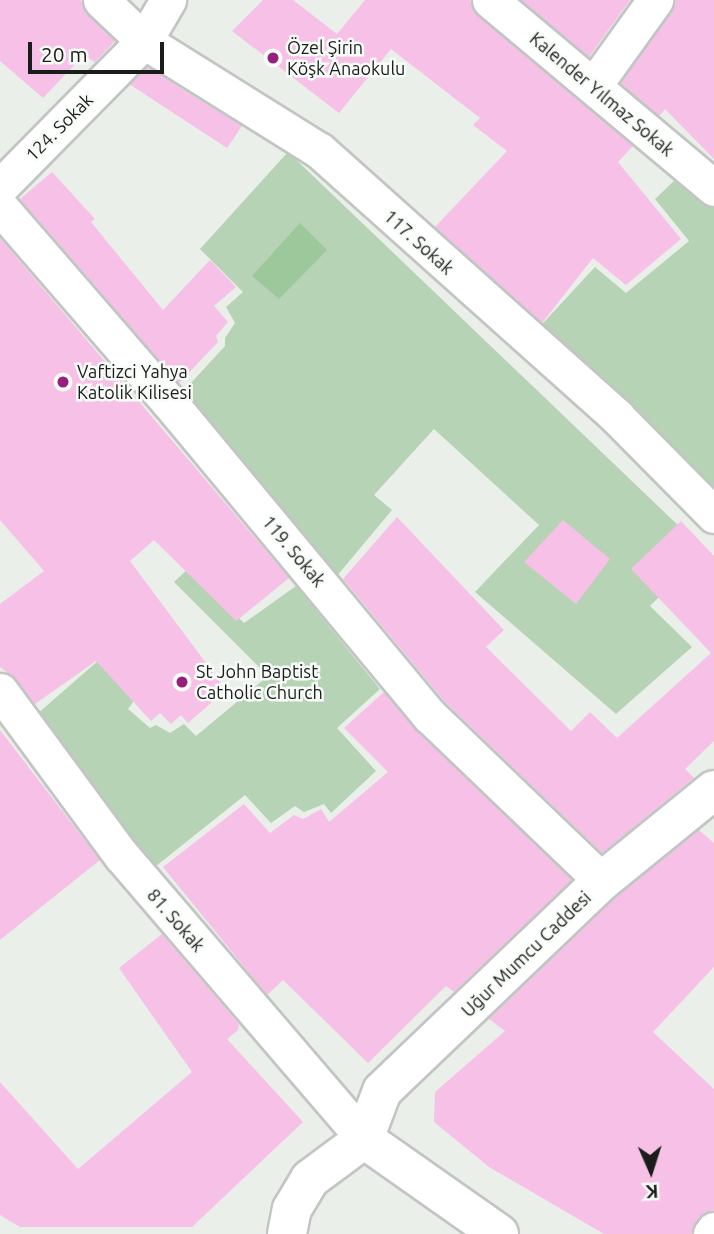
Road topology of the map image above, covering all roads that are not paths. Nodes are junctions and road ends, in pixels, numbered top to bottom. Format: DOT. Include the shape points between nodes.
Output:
graph roads {
  1 [pos="101,0"];
  2 [pos="168,0"];
  3 [pos="490,0"];
  4 [pos="655,0"];
  5 [pos="144,41"];
  6 [pos="594,85"];
  7 [pos="0,187"];
  8 [pos="714,188"];
  9 [pos="0,207"];
  10 [pos="714,515"];
  11 [pos="0,691"];
  12 [pos="714,790"];
  13 [pos="602,881"];
  14 [pos="364,1139"];
  15 [pos="289,1221"];
  16 [pos="490,1231"];
  17 [pos="256,1234"];
  1 -- 5 [label="street, 117. Sokak"];
  2 -- 5 [label="street, 124. Sokak"];
  3 -- 6 [label="street, Kalender Yılmaz Sokak"];
  4 -- 6 [label="street"];
  5 -- 7 [label="street, 124. Sokak"];
  5 -- 10 [label="street, 117. Sokak" via="320,151 617,417"];
  6 -- 8 [label="street, Kalender Yılmaz Sokak"];
  9 -- 13 [label="street, 119. Sokak" via="169,401 430,716"];
  11 -- 14 [label="street, 81. Sokak" via="121,855"];
  12 -- 13 [label="main road, Uğur Mumcu Caddesi"];
  13 -- 14 [label="main road, Uğur Mumcu Caddesi" via="382,1091"];
  14 -- 15 [label="main road" via="310,1179"];
  14 -- 16 [label="main road"];
  15 -- 17 [label="main road"];
}
